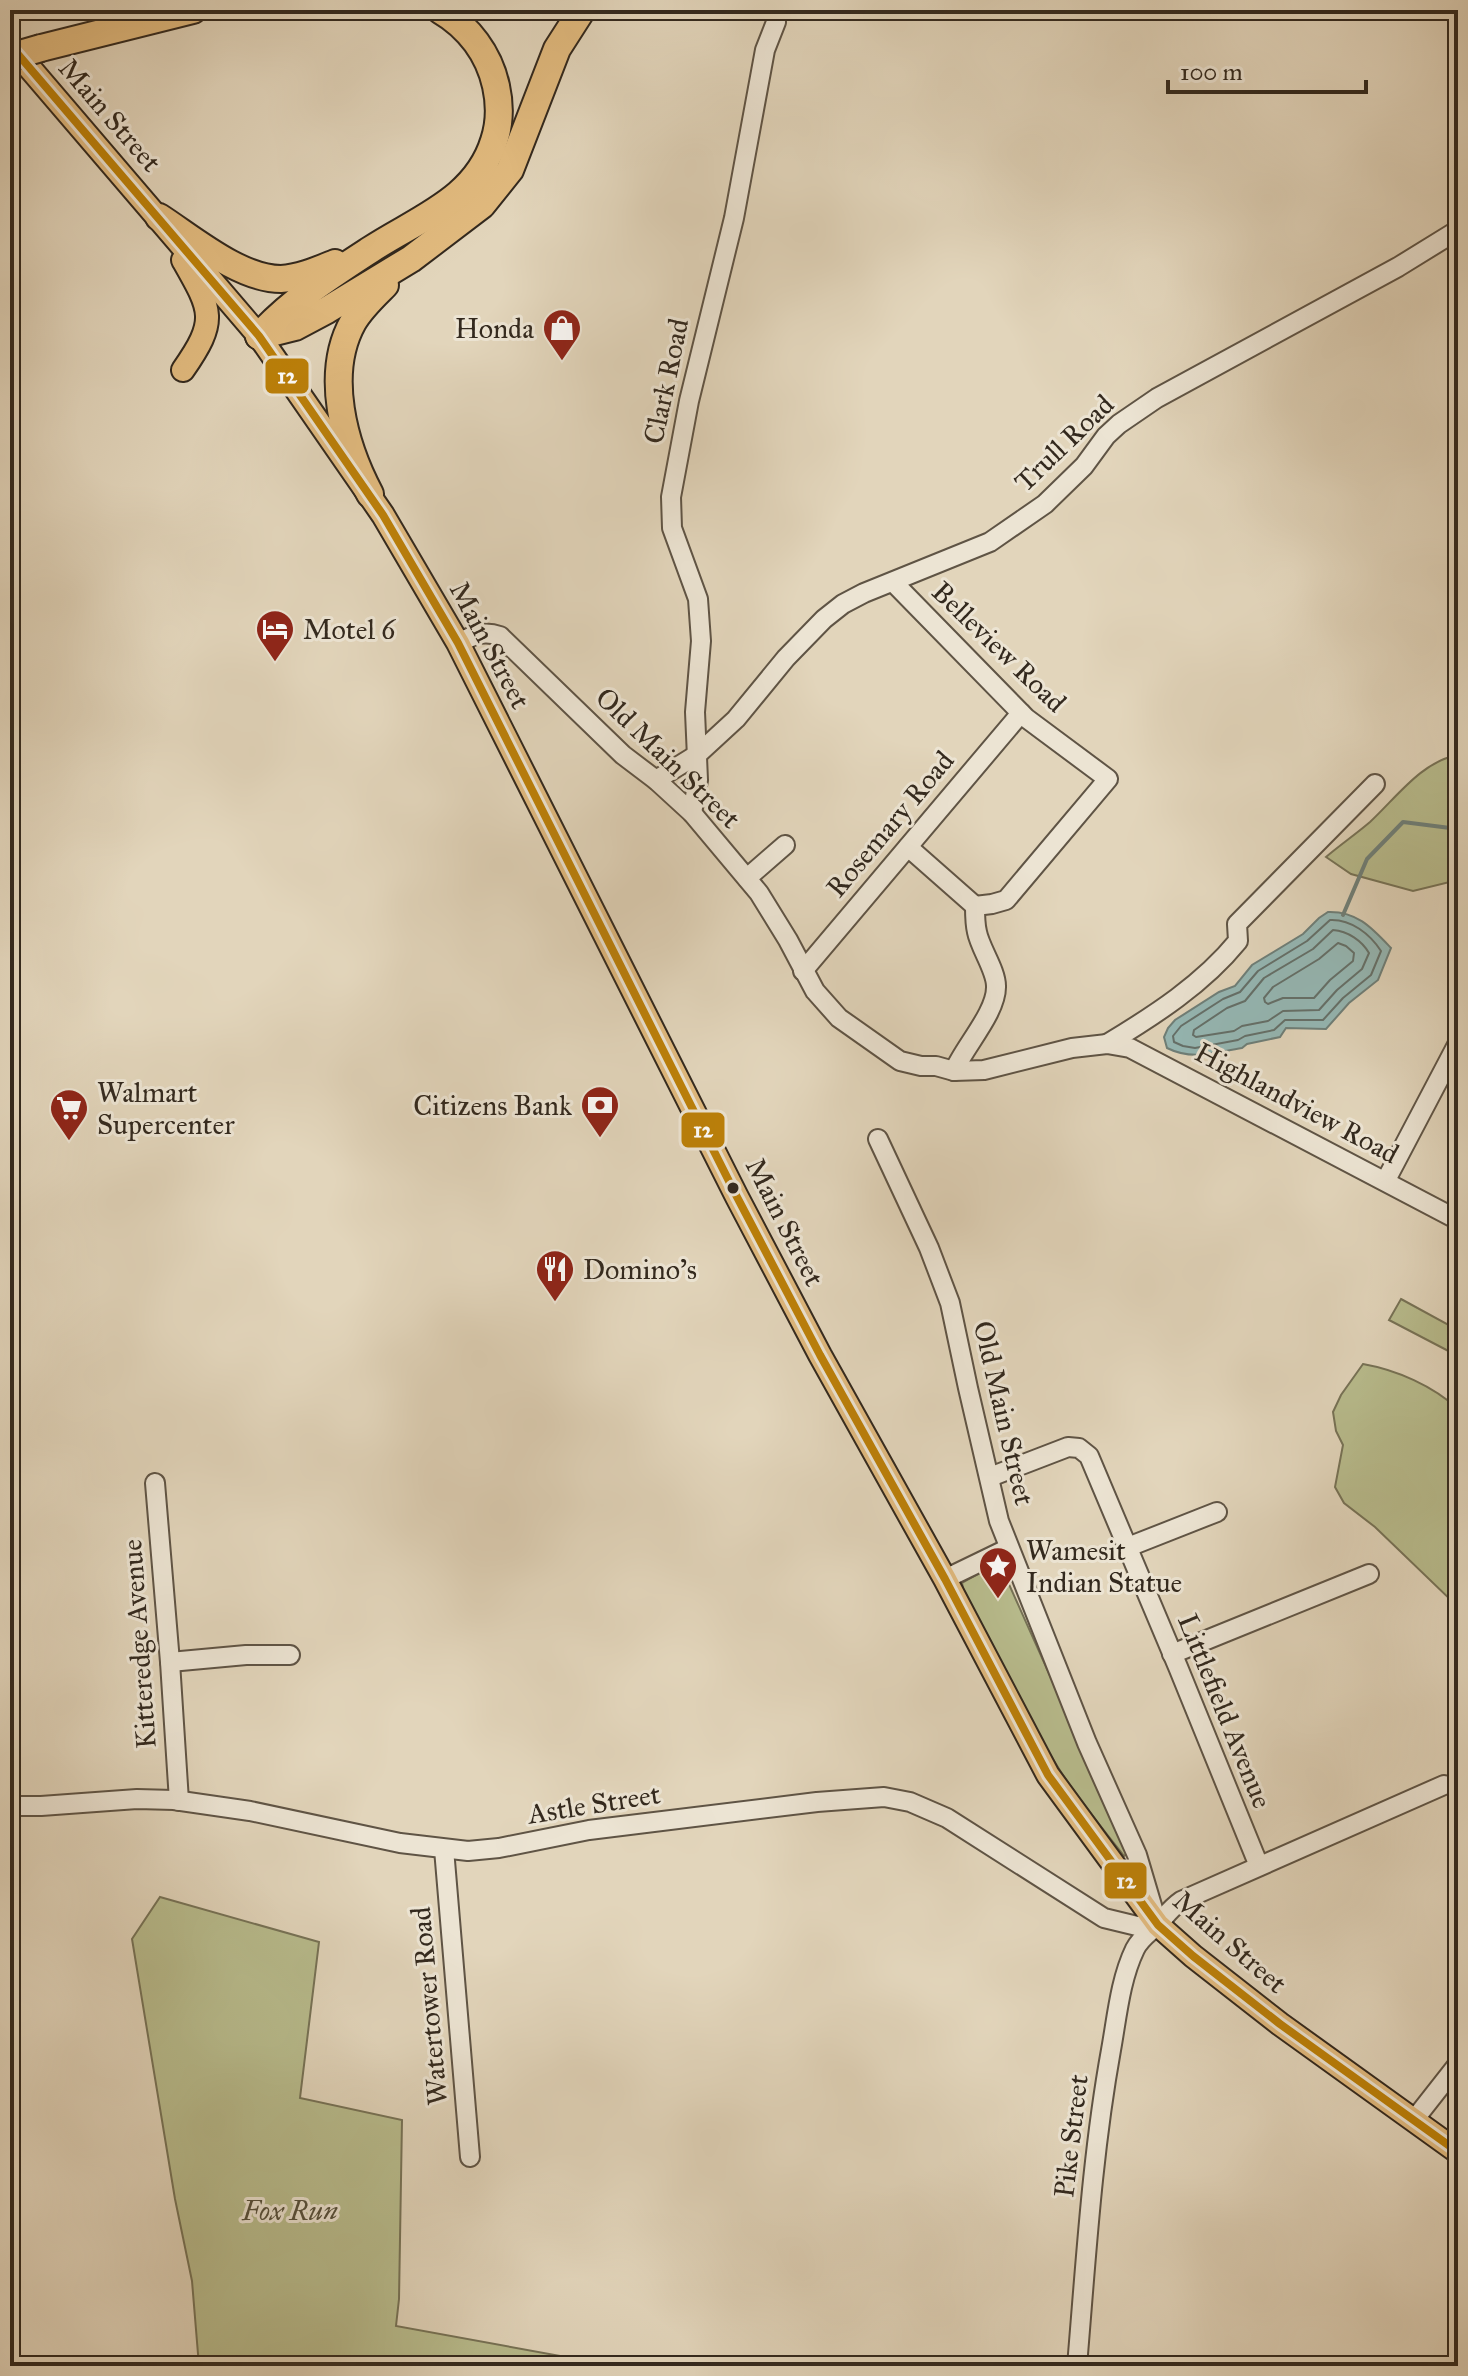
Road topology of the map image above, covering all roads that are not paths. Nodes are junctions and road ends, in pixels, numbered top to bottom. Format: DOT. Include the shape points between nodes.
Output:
graph roads {
  1 [pos="193,10"];
  2 [pos="440,10"];
  3 [pos="582,10"];
  4 [pos="776,22"];
  5 [pos="10,45"];
  6 [pos="10,57"];
  7 [pos="159,217"];
  8 [pos="1458,230"];
  9 [pos="372,249"];
  10 [pos="411,259"];
  11 [pos="259,336"];
  12 [pos="183,370"];
  13 [pos="370,494"];
  14 [pos="893,582"];
  15 [pos="458,643"];
  16 [pos="1021,713"];
  17 [pos="698,754"];
  18 [pos="656,780"];
  19 [pos="1375,784"];
  20 [pos="692,813"];
  21 [pos="785,845"];
  22 [pos="908,847"];
  23 [pos="747,878"];
  24 [pos="975,906"];
  25 [pos="803,971"];
  26 [pos="1458,1043"];
  27 [pos="1107,1044"];
  28 [pos="954,1071"];
  29 [pos="878,1139"];
  30 [pos="1386,1180"];
  31 [pos="1458,1220"];
  32 [pos="990,1477"];
  33 [pos="155,1483"];
  34 [pos="1217,1512"];
  35 [pos="1128,1547"];
  36 [pos="1009,1548"];
  37 [pos="1369,1574"];
  38 [pos="945,1579"];
  39 [pos="1172,1654"];
  40 [pos="290,1655"];
  41 [pos="170,1662"];
  42 [pos="1444,1785"];
  43 [pos="179,1801"];
  44 [pos="10,1806"];
  45 [pos="444,1849"];
  46 [pos="1259,1866"];
  47 [pos="1158,1925"];
  48 [pos="1458,2064"];
  49 [pos="1414,2120"];
  50 [pos="1458,2152"];
  51 [pos="470,2157"];
  52 [pos="1077,2366"];
  1 -- 6 [label="highway, bridge"];
  2 -- 9 [label="highway" via="468,32 492,70 499,101 495,137 485,163 462,193"];
  3 -- 10 [label="highway" via="557,49 506,177 482,205"];
  4 -- 17 [label="street, Clark Road" via="765,50 734,218 671,497 672,528 698,599"];
  5 -- 7 [label="main road, Main Street"];
  7 -- 9 [label="highway" via="236,267 280,279"];
  7 -- 11 [label="main road, Main Street"];
  7 -- 12 [label="main road" via="208,313 202,342"];
  8 -- 14 [label="street, Trull Road" via="1157,398 1106,436 1045,504 990,542"];
  9 -- 11 [label="highway" via="293,303"];
  10 -- 11 [label="highway" via="311,320"];
  10 -- 13 [label="highway" via="361,310 340,357 345,426"];
  11 -- 13 [label="main road, Main Street"];
  13 -- 15 [label="main road, Main Street"];
  14 -- 16 [label="street, Belleview Road"];
  14 -- 17 [label="street, Trull Road" via="843,604 824,619"];
  15 -- 18 [label="street, Old Main Street" via="483,632 500,636 623,755"];
  15 -- 38 [label="main road, Main Street" via="737,1197"];
  16 -- 22 [label="street, Rosemary Road"];
  16 -- 24 [label="street, Belleview Road" via="1108,779 1006,900"];
  17 -- 18 [label="street, Trull Road"];
  17 -- 20 [label="street"];
  18 -- 20 [label="street, Old Main Street"];
  19 -- 27 [label="street" via="1237,924 1238,941 1228,954 1175,1001"];
  20 -- 23 [label="street, Old Main Street"];
  21 -- 23 [label="street"];
  22 -- 24 [label="street"];
  22 -- 25 [label="street, Rosemary Road"];
  23 -- 25 [label="street, Old Main Street"];
  24 -- 28 [label="street" via="977,932 997,984 995,998"];
  25 -- 28 [label="street, Old Main Street" via="839,1018 900,1061"];
  26 -- 30 [label="street"];
  27 -- 28 [label="street, Old Main Street"];
  27 -- 30 [label="street, Highlandview Road" via="1148,1056"];
  29 -- 32 [label="street, Old Main Street" via="950,1303"];
  30 -- 31 [label="street, Highlandview Road"];
  32 -- 35 [label="street, Littlefield Avenue" via="1068,1447 1079,1448 1089,1456"];
  32 -- 36 [label="street, Old Main Street"];
  33 -- 41 [label="street, Kitteredge Avenue"];
  34 -- 35 [label="street"];
  35 -- 39 [label="street, Littlefield Avenue"];
  36 -- 38 [label="street"];
  36 -- 47 [label="street, Old Main Street" via="1137,1855"];
  37 -- 39 [label="street"];
  38 -- 47 [label="main road, Main Street" via="1048,1775"];
  39 -- 46 [label="street, Littlefield Avenue"];
  40 -- 41 [label="street"];
  41 -- 43 [label="street, Kitteredge Avenue"];
  42 -- 46 [label="street, Pike Street"];
  43 -- 44 [label="street, Astle Street"];
  43 -- 45 [label="street, Astle Street"];
  45 -- 47 [label="street, Astle Street" via="483,1850 589,1830 884,1797 947,1818 1104,1918"];
  45 -- 51 [label="street, Watertower Road"];
  46 -- 47 [label="street, Pike Street" via="1181,1901"];
  47 -- 49 [label="main road, Main Street" via="1280,2024"];
  47 -- 52 [label="street, Pike Street" via="1136,1949 1118,2010 1096,2147"];
  48 -- 49 [label="street"];
  49 -- 50 [label="main road, Main Street"];
}
